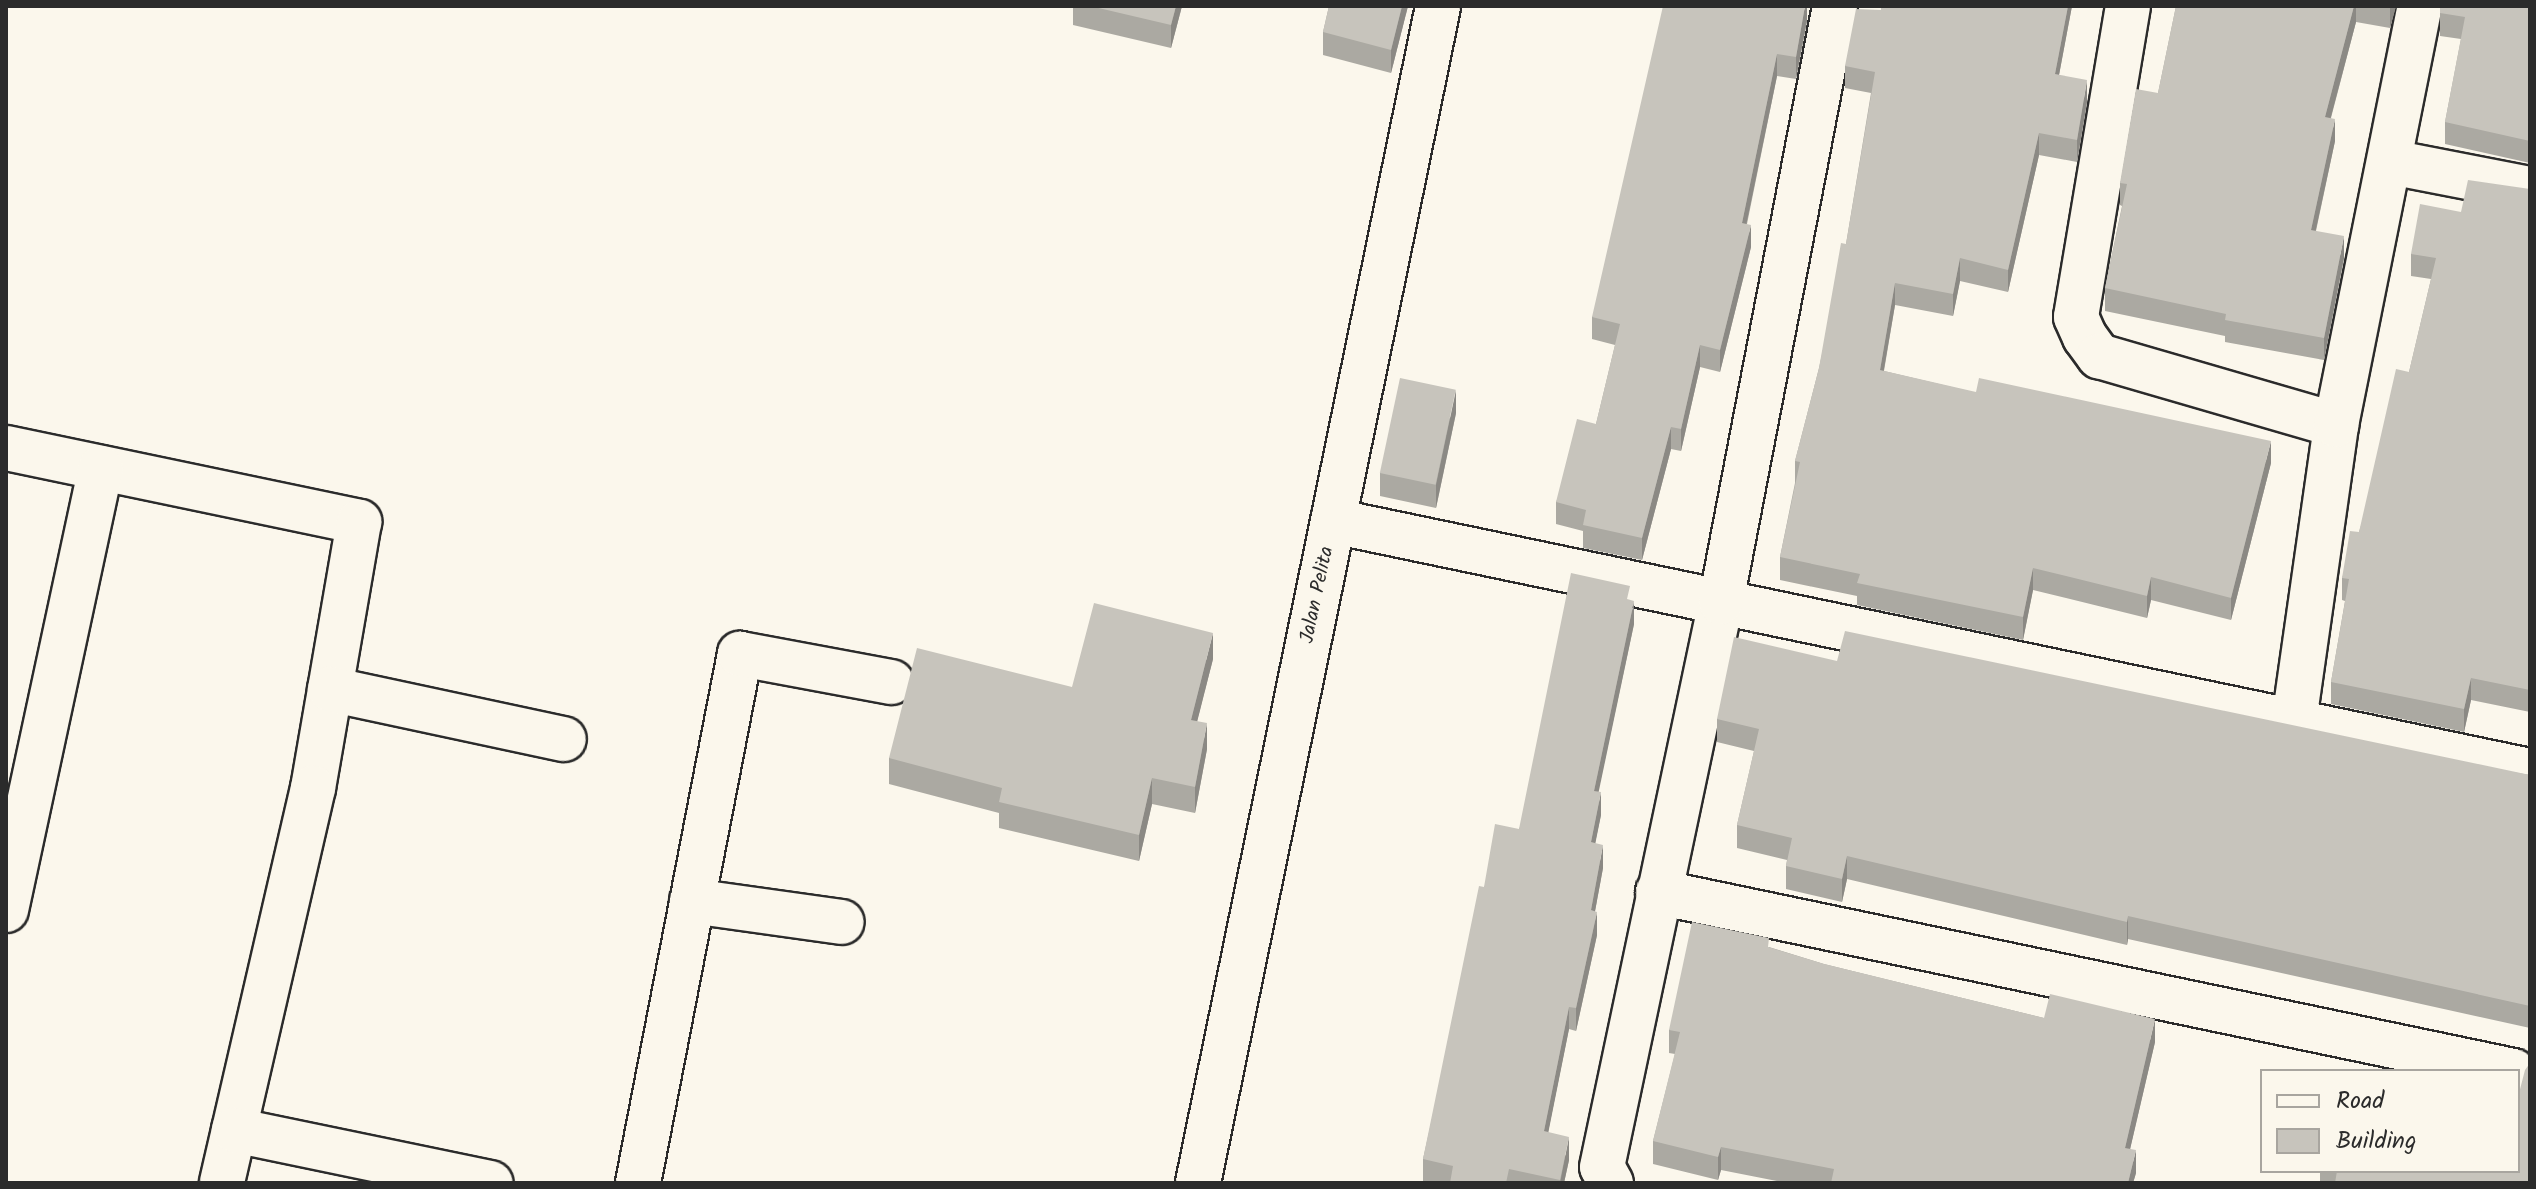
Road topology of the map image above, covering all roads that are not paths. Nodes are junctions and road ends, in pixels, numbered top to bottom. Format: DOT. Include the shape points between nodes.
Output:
graph roads {
  1 [pos="1438,6"];
  2 [pos="1835,6"];
  3 [pos="2128,6"];
  4 [pos="2420,6"];
  5 [pos="2391,162"];
  6 [pos="2530,189"];
  7 [pos="2336,425"];
  8 [pos="6,448"];
  9 [pos="101,468"];
  10 [pos="1333,521"];
  11 [pos="1721,602"];
  12 [pos="891,682"];
  13 [pos="330,689"];
  14 [pos="2294,721"];
  15 [pos="564,739"];
  16 [pos="2530,771"];
  17 [pos="1658,892"];
  18 [pos="692,901"];
  19 [pos="6,910"];
  20 [pos="842,922"];
  21 [pos="2501,1069"];
  22 [pos="234,1130"];
  23 [pos="222,1183"];
  24 [pos="491,1183"];
  25 [pos="638,1183"];
  26 [pos="1198,1183"];
  27 [pos="1611,1183"];
  1 -- 10 [label="street, Jalan Pelita"];
  2 -- 11 [label="street"];
  3 -- 7 [label="street" via="2076,317 2085,337 2099,356"];
  4 -- 5 [label="street"];
  5 -- 6 [label="street"];
  5 -- 7 [label="street"];
  7 -- 14 [label="street"];
  8 -- 9 [label="street"];
  9 -- 13 [label="street" via="359,522"];
  9 -- 19 [label="street"];
  10 -- 11 [label="street"];
  10 -- 26 [label="street, Jalan Pelita"];
  11 -- 14 [label="street"];
  11 -- 17 [label="street"];
  12 -- 18 [label="street" via="740,654"];
  13 -- 15 [label="street"];
  13 -- 22 [label="street" via="313,788"];
  14 -- 16 [label="street"];
  17 -- 21 [label="street"];
  17 -- 27 [label="street" via="1602,1167"];
  18 -- 20 [label="street"];
  18 -- 25 [label="street"];
  22 -- 23 [label="street"];
  22 -- 24 [label="street"];
}
